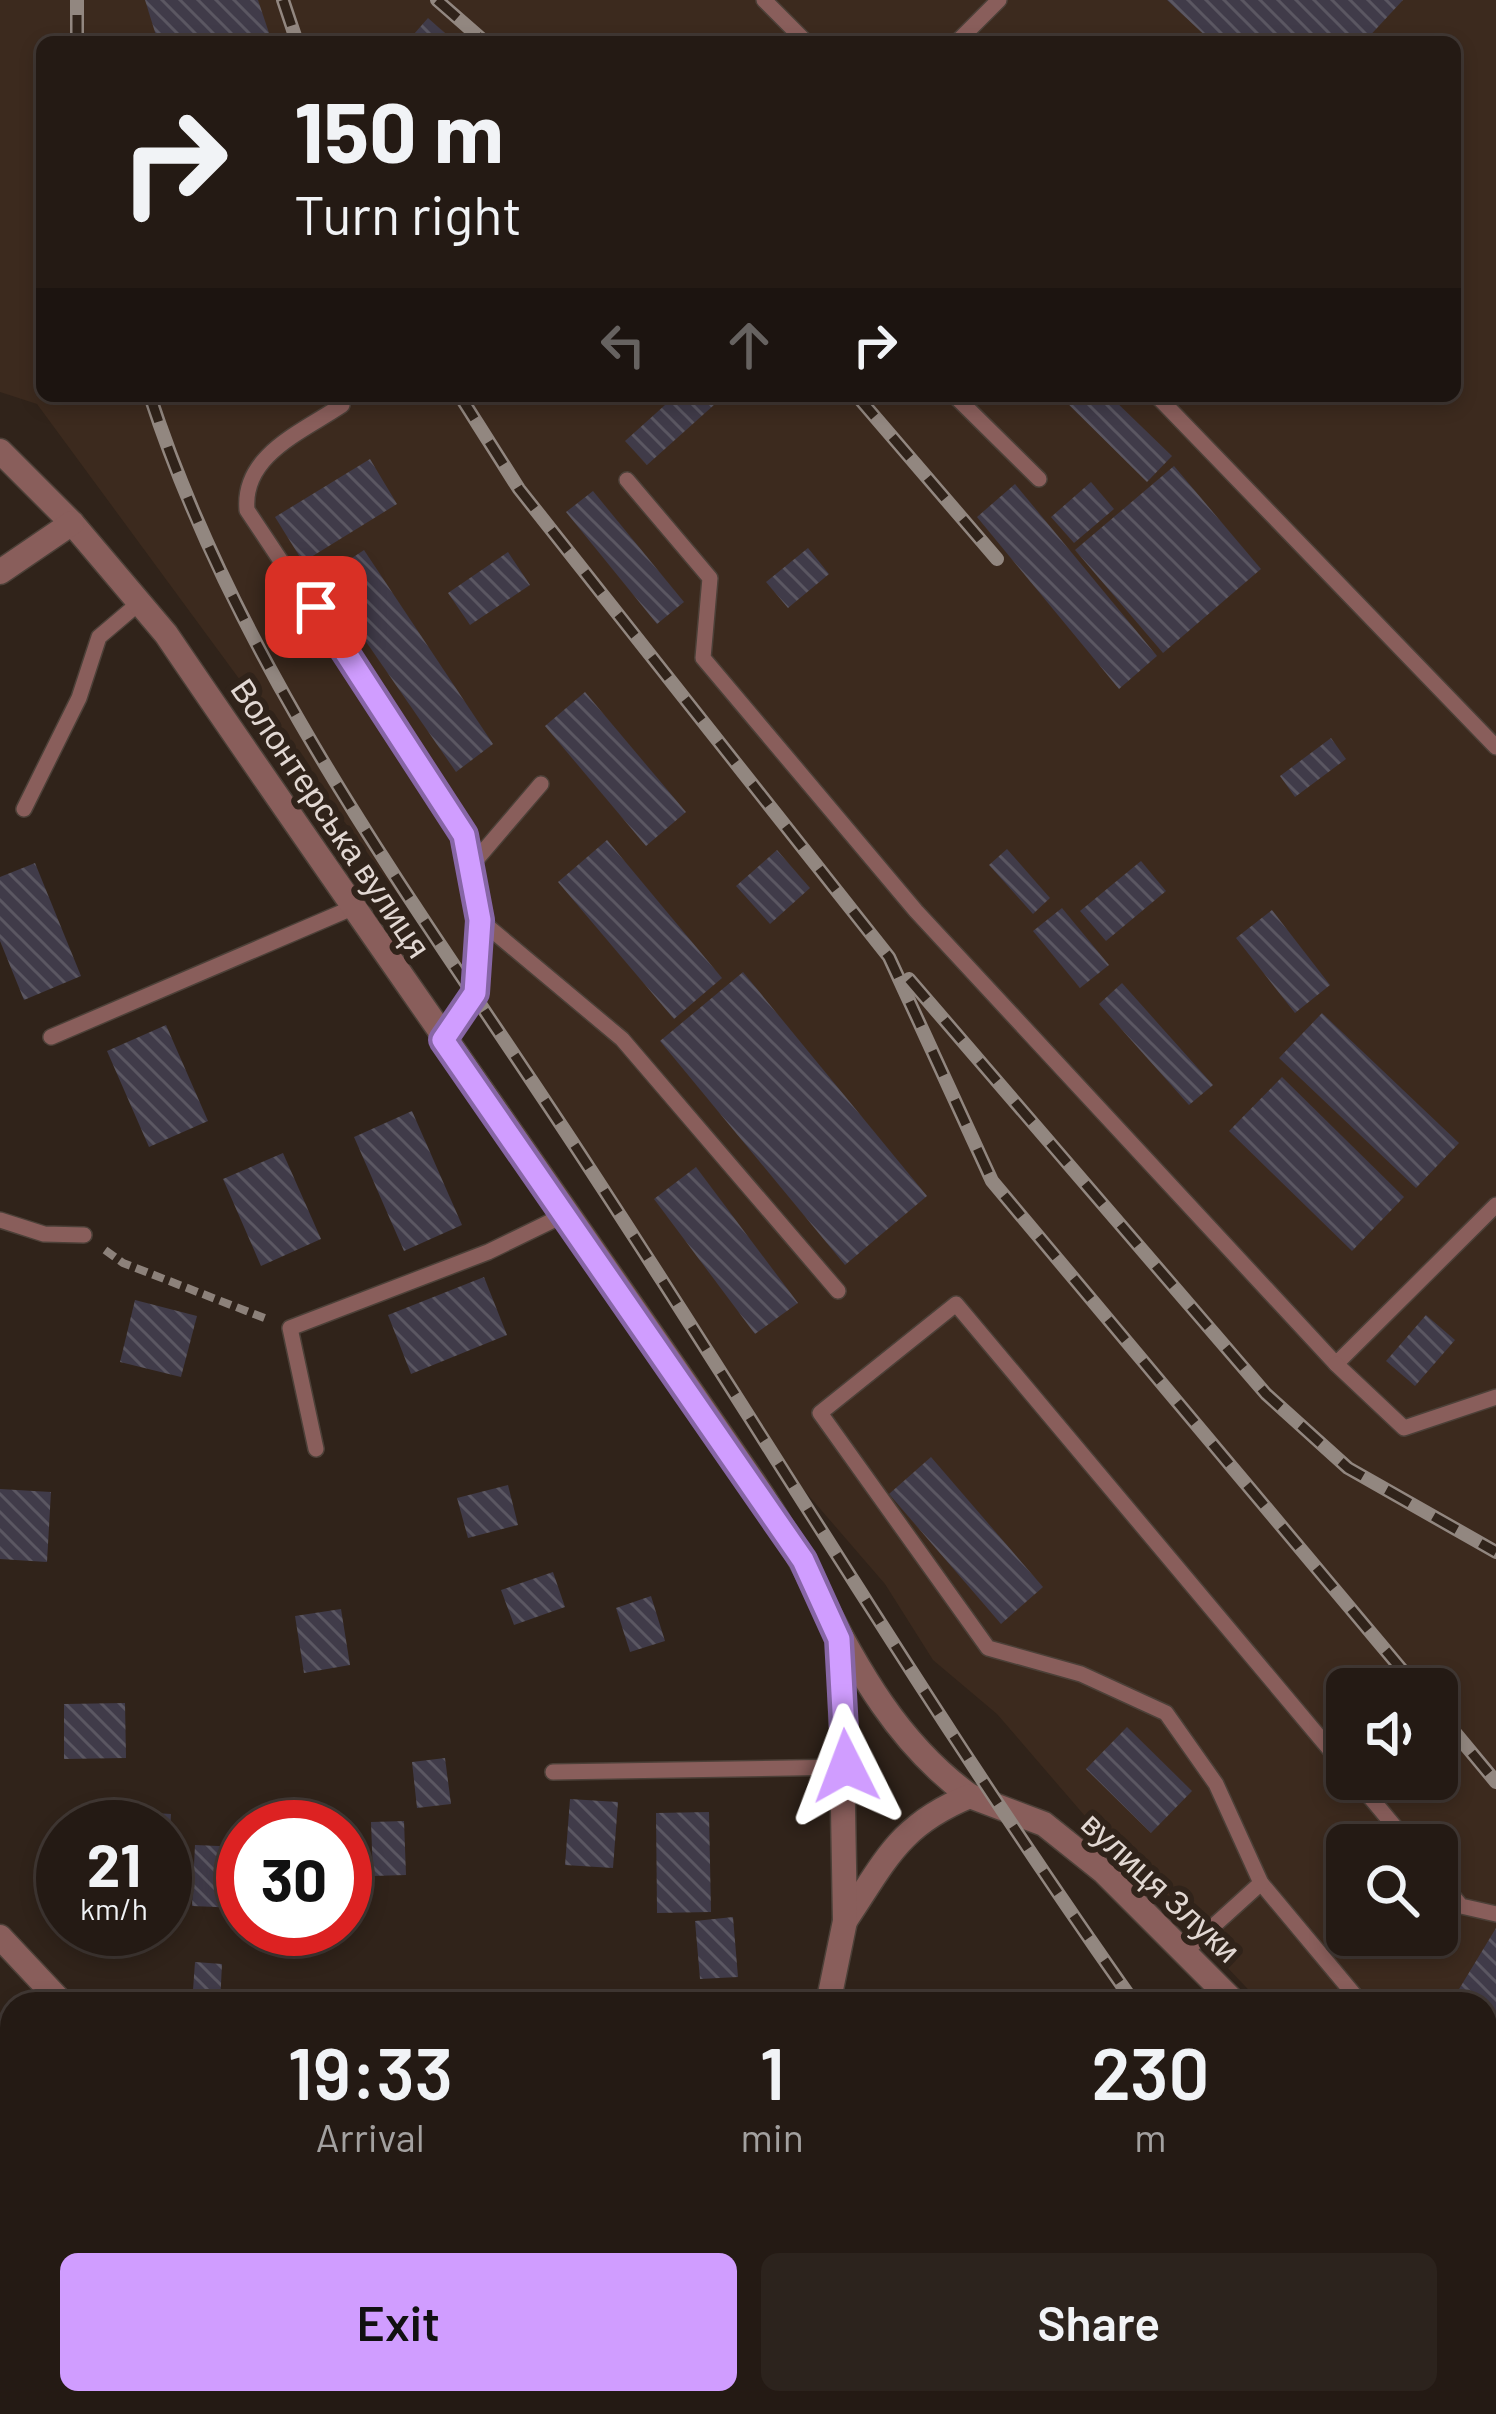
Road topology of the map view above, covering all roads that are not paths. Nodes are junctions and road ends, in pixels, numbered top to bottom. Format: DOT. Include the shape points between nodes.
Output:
graph roads {
  1 [pos="764,0"];
  2 [pos="999,0"];
  3 [pos="800,36"];
  4 [pos="963,36"];
  5 [pos="961,402"];
  6 [pos="1163,402"];
  7 [pos="342,405"];
  8 [pos="0,451"];
  9 [pos="1039,479"];
  10 [pos="627,480"];
  11 [pos="72,523"];
  12 [pos="0,572"];
  13 [pos="139,603"];
  14 [pos="1496,747"];
  15 [pos="541,784"];
  16 [pos="24,809"];
  17 [pos="470,867"];
  18 [pos="352,908"];
  19 [pos="480,920"];
  20 [pos="51,1037"];
  21 [pos="443,1040"];
  22 [pos="1496,1205"];
  23 [pos="564,1215"];
  24 [pos="0,1220"];
  25 [pos="84,1235"];
  26 [pos="838,1291"];
  27 [pos="1336,1364"];
  28 [pos="1496,1397"];
  29 [pos="316,1449"];
  30 [pos="839,1639"];
  31 [pos="896,1731"];
  32 [pos="1326,1745"];
  33 [pos="846,1766"];
  34 [pos="554,1772"];
  35 [pos="970,1796"];
  36 [pos="1372,1800"];
  37 [pos="1392,1824"];
  38 [pos="1261,1883"];
  39 [pos="1458,1902"];
  40 [pos="1496,1914"];
  41 [pos="845,1921"];
  42 [pos="0,1937"];
  43 [pos="1187,1950"];
  44 [pos="52,1992"];
  45 [pos="830,1992"];
  46 [pos="1224,1992"];
  47 [pos="1352,1992"];
  1 -- 3 [label="lane"];
  2 -- 4 [label="lane"];
  5 -- 9 [label="lane"];
  6 -- 14 [label="lane"];
  7 -- 17 [label="lane" via="257,463 247,510 464,835"];
  8 -- 11 [label="street, Волонтерська вулиця"];
  10 -- 27 [label="lane" via="710,578 703,658 916,911"];
  11 -- 12 [label="street"];
  11 -- 13 [label="street, Волонтерська вулиця"];
  13 -- 16 [label="lane" via="99,637 79,698"];
  13 -- 18 [label="street, Волонтерська вулиця"];
  15 -- 17 [label="lane"];
  17 -- 19 [label="lane"];
  18 -- 20 [label="lane"];
  18 -- 21 [label="street, Волонтерська вулиця"];
  19 -- 21 [label="lane" via="475,993"];
  19 -- 26 [label="lane" via="622,1039"];
  21 -- 23 [label="street, Волонтерська вулиця"];
  22 -- 27 [label="lane"];
  23 -- 29 [label="lane" via="290,1328"];
  23 -- 30 [label="street, Волонтерська вулиця" via="758,1488"];
  24 -- 25 [label="lane" via="44,1234"];
  27 -- 28 [label="lane" via="1404,1428"];
  30 -- 31 [label="street, Волонтерська вулиця"];
  30 -- 33 [label="street, Волонтерська вулиця"];
  31 -- 35 [label="street, вулиця Злуки"];
  32 -- 38 [label="lane" via="956,1304 820,1413 988,1648 1081,1674 1166,1713 1216,1784"];
  33 -- 34 [label="lane"];
  33 -- 41 [label="street, Волонтерська вулиця"];
  35 -- 41 [label="street" via="927,1814"];
  35 -- 43 [label="street, вулиця Злуки" via="1044,1824"];
  36 -- 37 [label="lane"];
  38 -- 43 [label="lane"];
  38 -- 47 [label="lane"];
  39 -- 40 [label="lane"];
  41 -- 45 [label="street"];
  42 -- 44 [label="street"];
  43 -- 46 [label="street, вулиця Злуки"];
}
